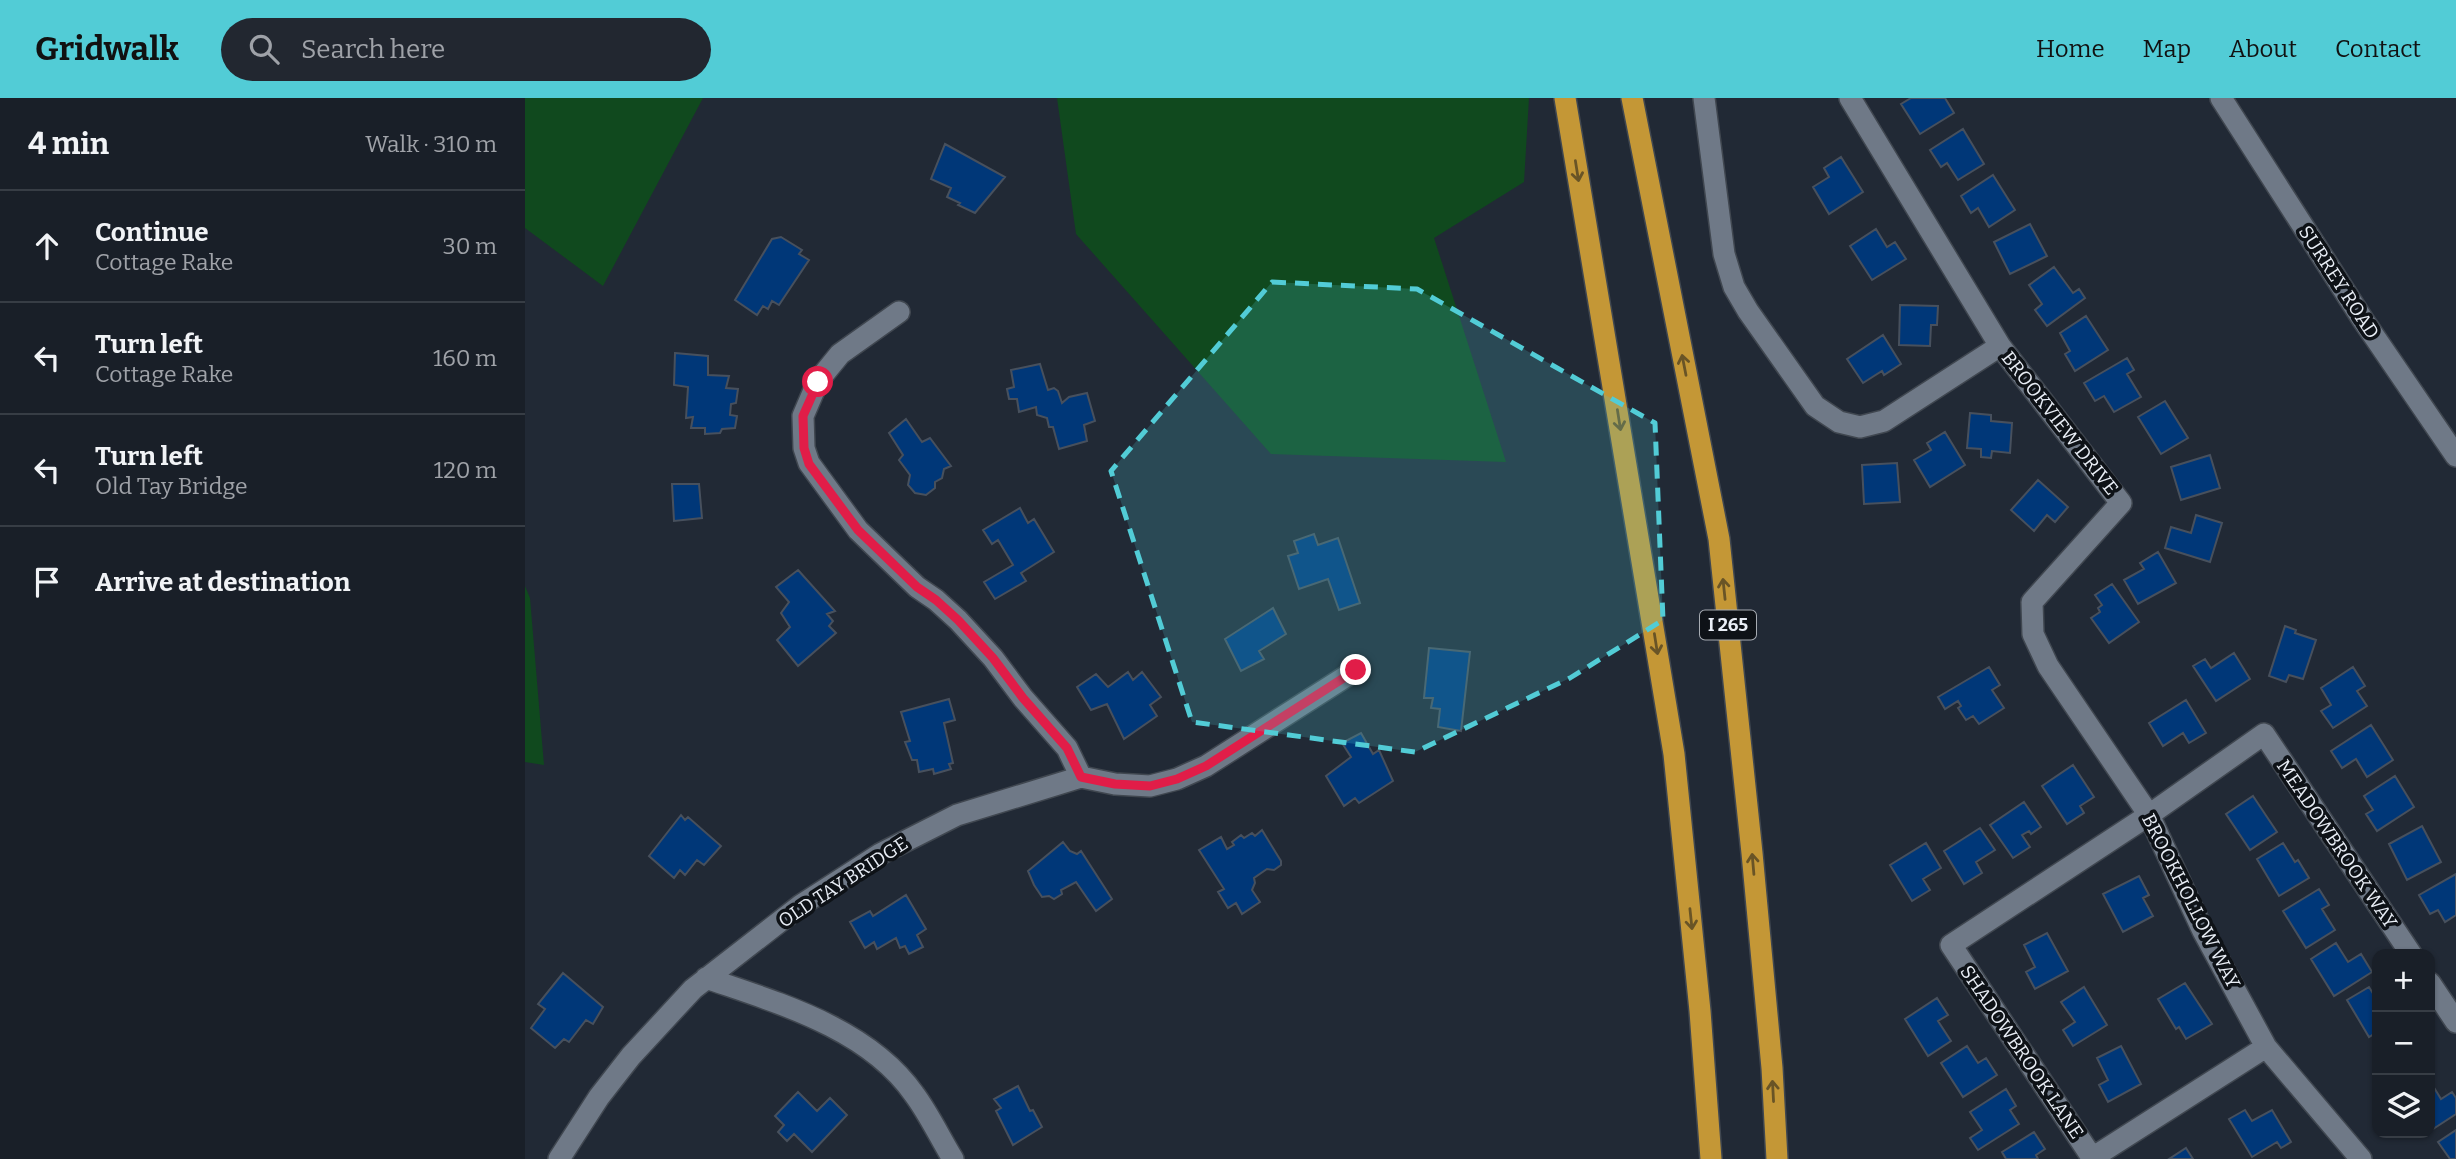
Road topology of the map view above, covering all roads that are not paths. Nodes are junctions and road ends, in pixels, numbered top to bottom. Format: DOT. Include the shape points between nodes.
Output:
graph roads {
  1 [pos="1632,98"];
  2 [pos="1703,98"];
  3 [pos="1850,98"];
  4 [pos="1565,101"];
  5 [pos="2223,102"];
  6 [pos="899,312"];
  7 [pos="2000,346"];
  8 [pos="2456,456"];
  9 [pos="2033,634"];
  10 [pos="1356,670"];
  11 [pos="1081,777"];
  12 [pos="2149,815"];
  13 [pos="2408,949"];
  14 [pos="706,978"];
  15 [pos="2435,990"];
  16 [pos="2456,1022"];
  17 [pos="2266,1047"];
  18 [pos="2092,1158"];
  19 [pos="559,1159"];
  20 [pos="953,1159"];
  21 [pos="1711,1159"];
  22 [pos="1777,1159"];
  23 [pos="2361,1159"];
  22 -- 1 [label="highway, I 265, one-way" via="1752,853 1719,539"];
  2 -- 7 [label="street, BROOKVIEW DRIVE" via="1724,254 1734,287 1815,406 1839,422 1860,427 1884,421"];
  3 -- 7 [label="street, BROOKVIEW DRIVE"];
  4 -- 21 [label="highway, one-way" via="1674,754"];
  5 -- 8 [label="street, SURREY ROAD"];
  6 -- 11 [label="street" via="840,354 818,382 803,416 809,464 858,530 993,658 1067,748"];
  7 -- 9 [label="street, BROOKVIEW DRIVE" via="2121,503 2032,602"];
  9 -- 12 [label="street, BROOKHOLLOW WAY" via="2048,666"];
  10 -- 11 [label="street, OLD TAY BRIDGE" via="1206,766 1177,779 1150,786"];
  11 -- 14 [label="street, OLD TAY BRIDGE" via="957,815 880,854 801,905"];
  12 -- 13 [label="street, MEADOWBROOK WAY" via="2264,733"];
  12 -- 17 [label="street, BROOKHOLLOW WAY" via="2203,931"];
  12 -- 18 [label="street, SHADOWBROOK LANE" via="1951,945"];
  14 -- 19 [label="street, OLD TAY BRIDGE" via="631,1056"];
  14 -- 20 [label="street" via="832,1026 876,1054 913,1093"];
  15 -- 16 [label="street"];
  17 -- 18 [label="street"];
  17 -- 23 [label="street, BROOKHOLLOW WAY"];
}
